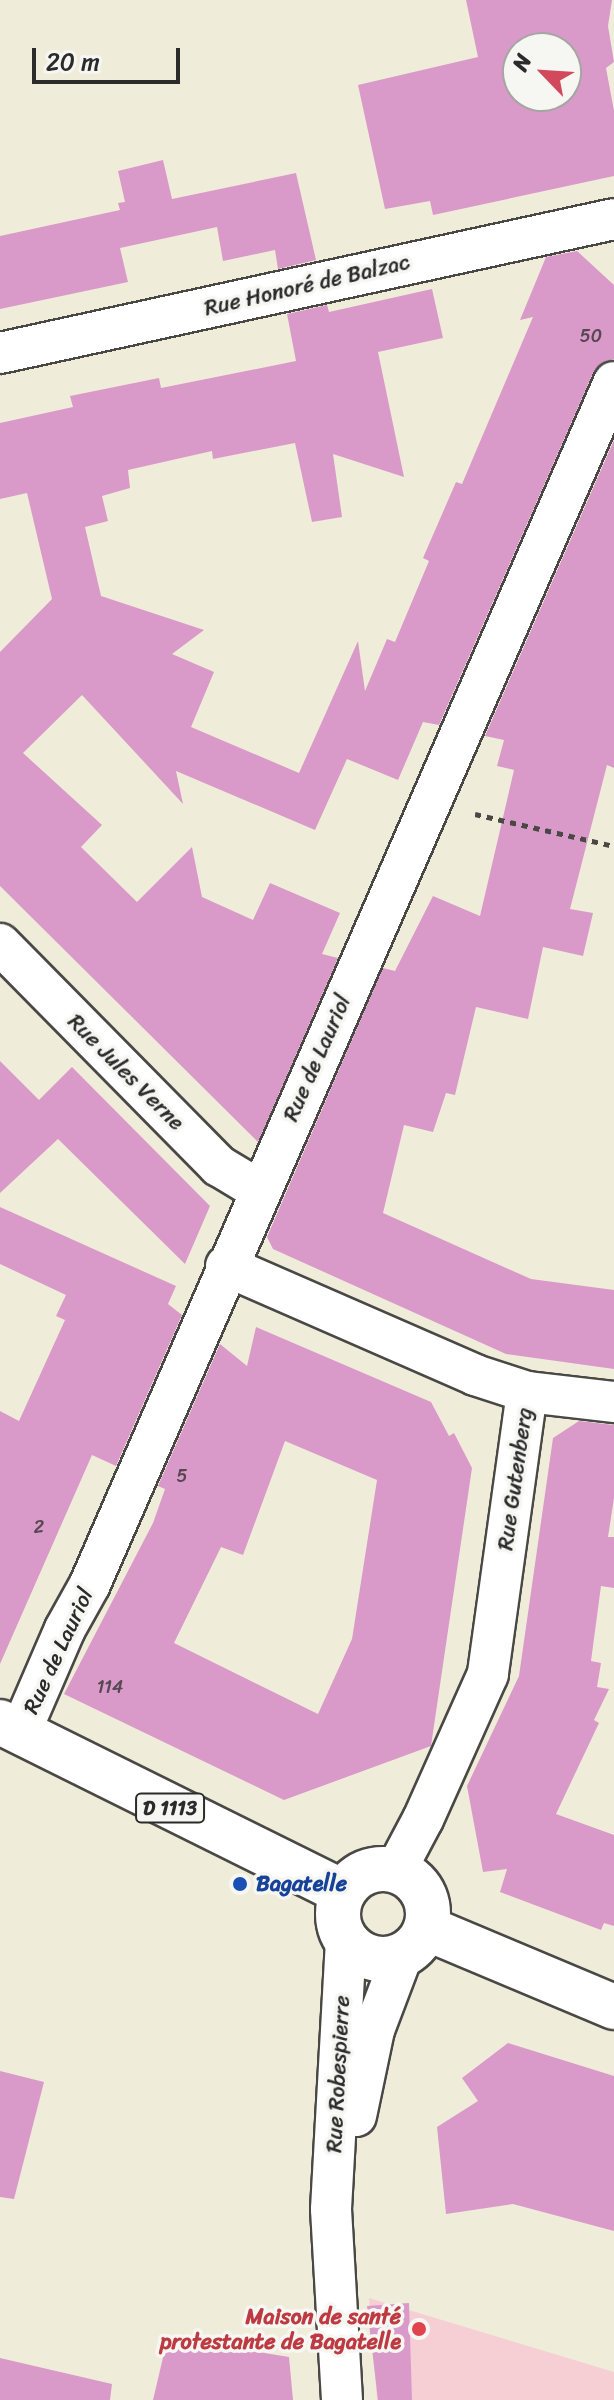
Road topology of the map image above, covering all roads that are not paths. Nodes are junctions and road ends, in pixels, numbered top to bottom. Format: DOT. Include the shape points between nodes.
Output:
graph roads {
  1 [pos="614,219"];
  2 [pos="0,353"];
  3 [pos="614,382"];
  4 [pos="0,944"];
  5 [pos="259,1190"];
  6 [pos="226,1266"];
  7 [pos="527,1392"];
  8 [pos="614,1402"];
  9 [pos="10,1727"];
  10 [pos="396,1870"];
  11 [pos="343,1892"];
  12 [pos="346,1940"];
  13 [pos="414,1942"];
  14 [pos="614,2007"];
  15 [pos="331,2209"];
  16 [pos="342,2400"];
  1 -- 2 [label="street, Rue Honoré de Balzac"];
  3 -- 5 [label="street, Rue de Lauriol"];
  4 -- 5 [label="street, Rue Jules Verne" via="219,1166"];
  5 -- 6 [label="street, Rue de Lauriol"];
  6 -- 7 [label="street, Rue Gutenberg" via="475,1375"];
  6 -- 9 [label="street, Rue de Lauriol" via="90,1584"];
  7 -- 8 [label="street"];
  7 -- 10 [label="street, Rue Gutenberg" via="488,1674"];
  9 -- 11 [label="main road, D 1113"];
  10 -- 11 [label="main road" via="365,1872"];
  10 -- 13 [label="main road" via="423,1892 427,1904"];
  11 -- 12 [label="main road" via="337,1914"];
  12 -- 13 [label="main road" via="375,1959"];
  12 -- 15 [label="street, Rue Robespierre"];
  13 -- 14 [label="main road"];
  13 -- 15 [label="street, Rue Robespierre" via="374,2030 354,2131"];
  15 -- 16 [label="street, Rue Robespierre"];
}
